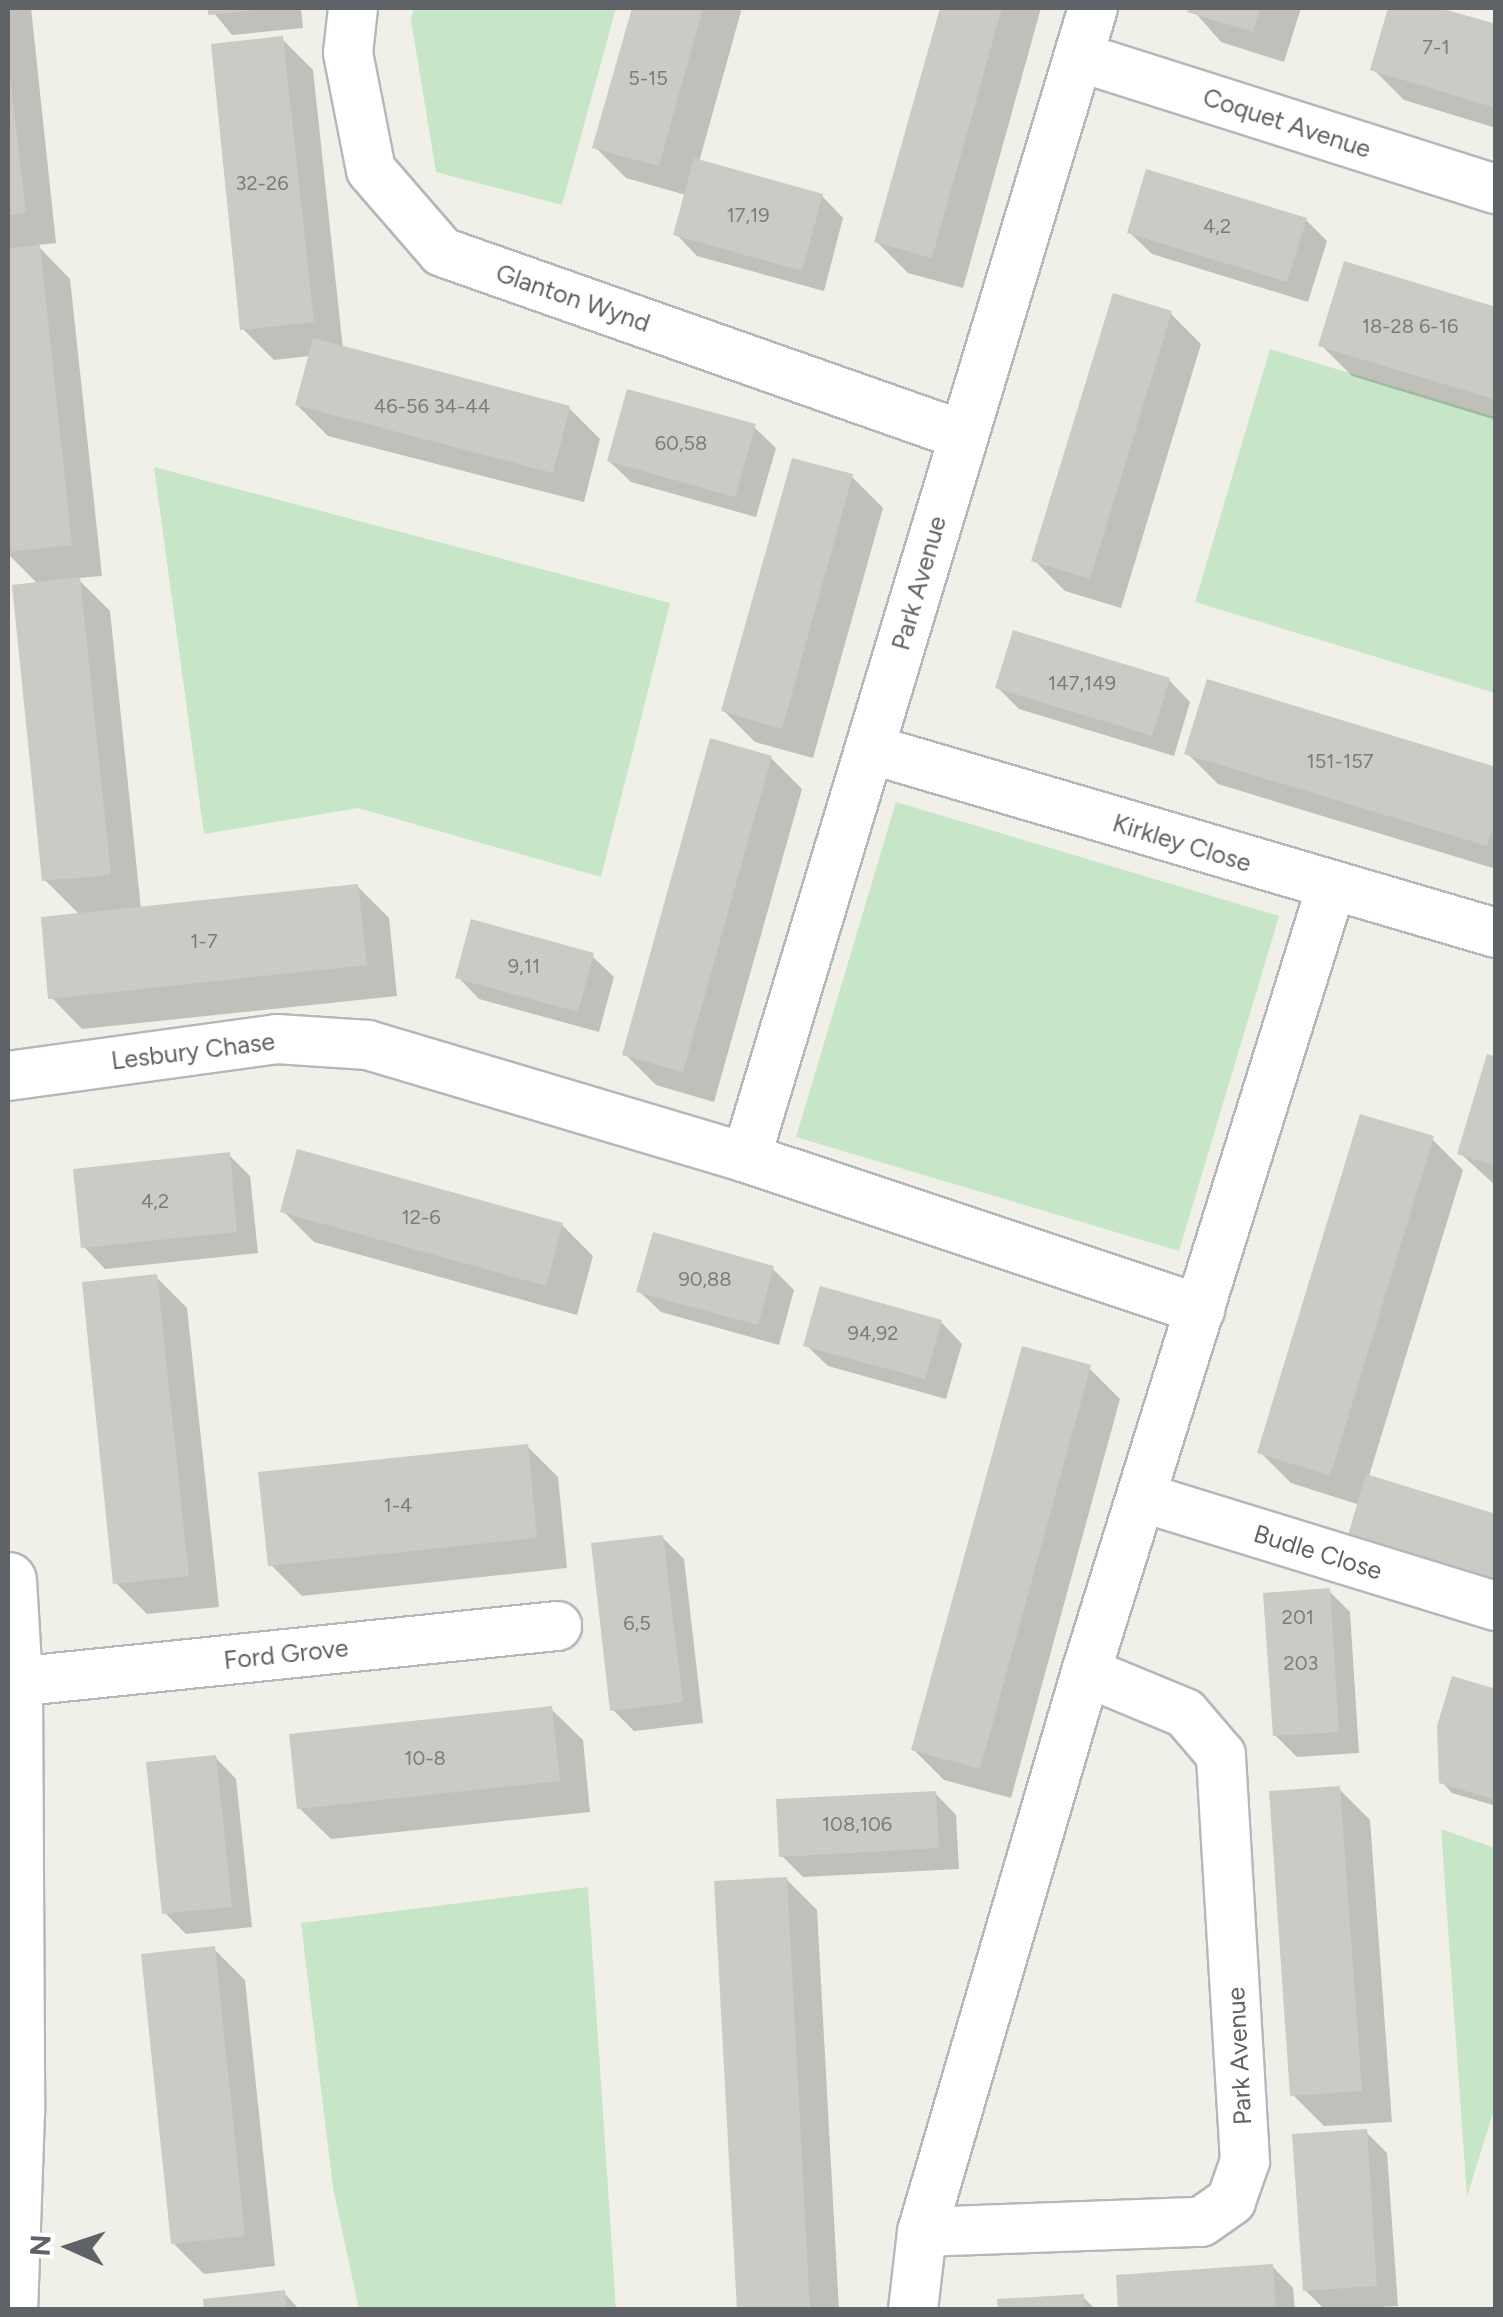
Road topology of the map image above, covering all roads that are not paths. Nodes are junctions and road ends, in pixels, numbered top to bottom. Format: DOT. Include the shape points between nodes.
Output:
graph roads {
  1 [pos="353,8"];
  2 [pos="1094,8"];
  3 [pos="1079,57"];
  4 [pos="1496,189"];
  5 [pos="962,435"];
  6 [pos="870,749"];
  7 [pos="1331,888"];
  8 [pos="1496,933"];
  9 [pos="8,1076"];
  10 [pos="746,1158"];
  11 [pos="1201,1309"];
  12 [pos="1141,1498"];
  13 [pos="8,1580"];
  14 [pos="1496,1606"];
  15 [pos="558,1626"];
  16 [pos="1086,1672"];
  17 [pos="14,1682"];
  18 [pos="922,2232"];
  19 [pos="9,2310"];
  20 [pos="914,2310"];
  1 -- 5 [label="street, Glanton Wynd" via="348,53 371,170 442,252"];
  2 -- 3 [label="street, Park Avenue"];
  3 -- 4 [label="street, Coquet Avenue"];
  3 -- 5 [label="street, Park Avenue"];
  5 -- 6 [label="street, Park Avenue"];
  6 -- 7 [label="street, Kirkley Close"];
  6 -- 10 [label="street, Park Avenue"];
  7 -- 8 [label="street, Kirkley Close"];
  7 -- 11 [label="street"];
  9 -- 10 [label="street, Lesbury Chase" via="277,1039 368,1046"];
  10 -- 11 [label="street"];
  11 -- 12 [label="street"];
  12 -- 14 [label="street, Budle Close"];
  12 -- 16 [label="street"];
  13 -- 17 [label="street"];
  15 -- 17 [label="street, Ford Grove"];
  16 -- 18 [label="street"];
  16 -- 18 [label="street, Park Avenue" via="1185,1713 1221,1755 1246,2161 1230,2201 1201,2222"];
  17 -- 19 [label="street" via="16,2112"];
  18 -- 20 [label="street"];
}
